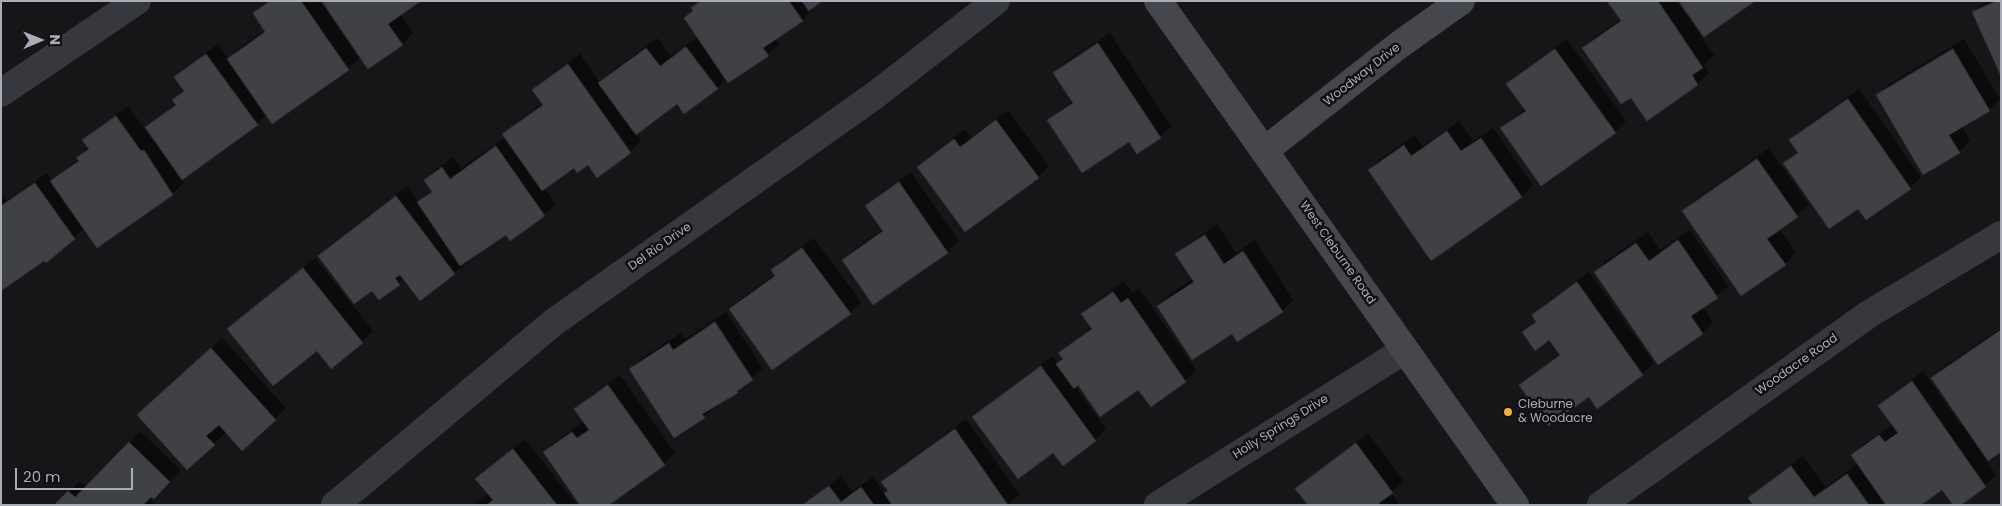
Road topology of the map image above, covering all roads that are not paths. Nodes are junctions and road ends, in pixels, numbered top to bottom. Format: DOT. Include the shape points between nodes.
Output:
graph roads {
  1 [pos="137,1"];
  2 [pos="996,1"];
  3 [pos="1158,1"];
  4 [pos="1461,1"];
  5 [pos="1,93"];
  6 [pos="1264,151"];
  7 [pos="2001,235"];
  8 [pos="1405,350"];
  9 [pos="335,505"];
  10 [pos="1158,505"];
  11 [pos="1515,505"];
  12 [pos="1601,505"];
  1 -- 5 [label="street"];
  2 -- 9 [label="street, Del Rio Drive" via="874,96 554,322"];
  3 -- 6 [label="street, West Cleburne Road"];
  4 -- 6 [label="street, Woodway Drive" via="1399,45"];
  6 -- 8 [label="street, West Cleburne Road"];
  7 -- 12 [label="street, Woodacre Road" via="1869,314"];
  8 -- 10 [label="street, Holly Springs Drive"];
  8 -- 11 [label="street, West Cleburne Road"];
}
